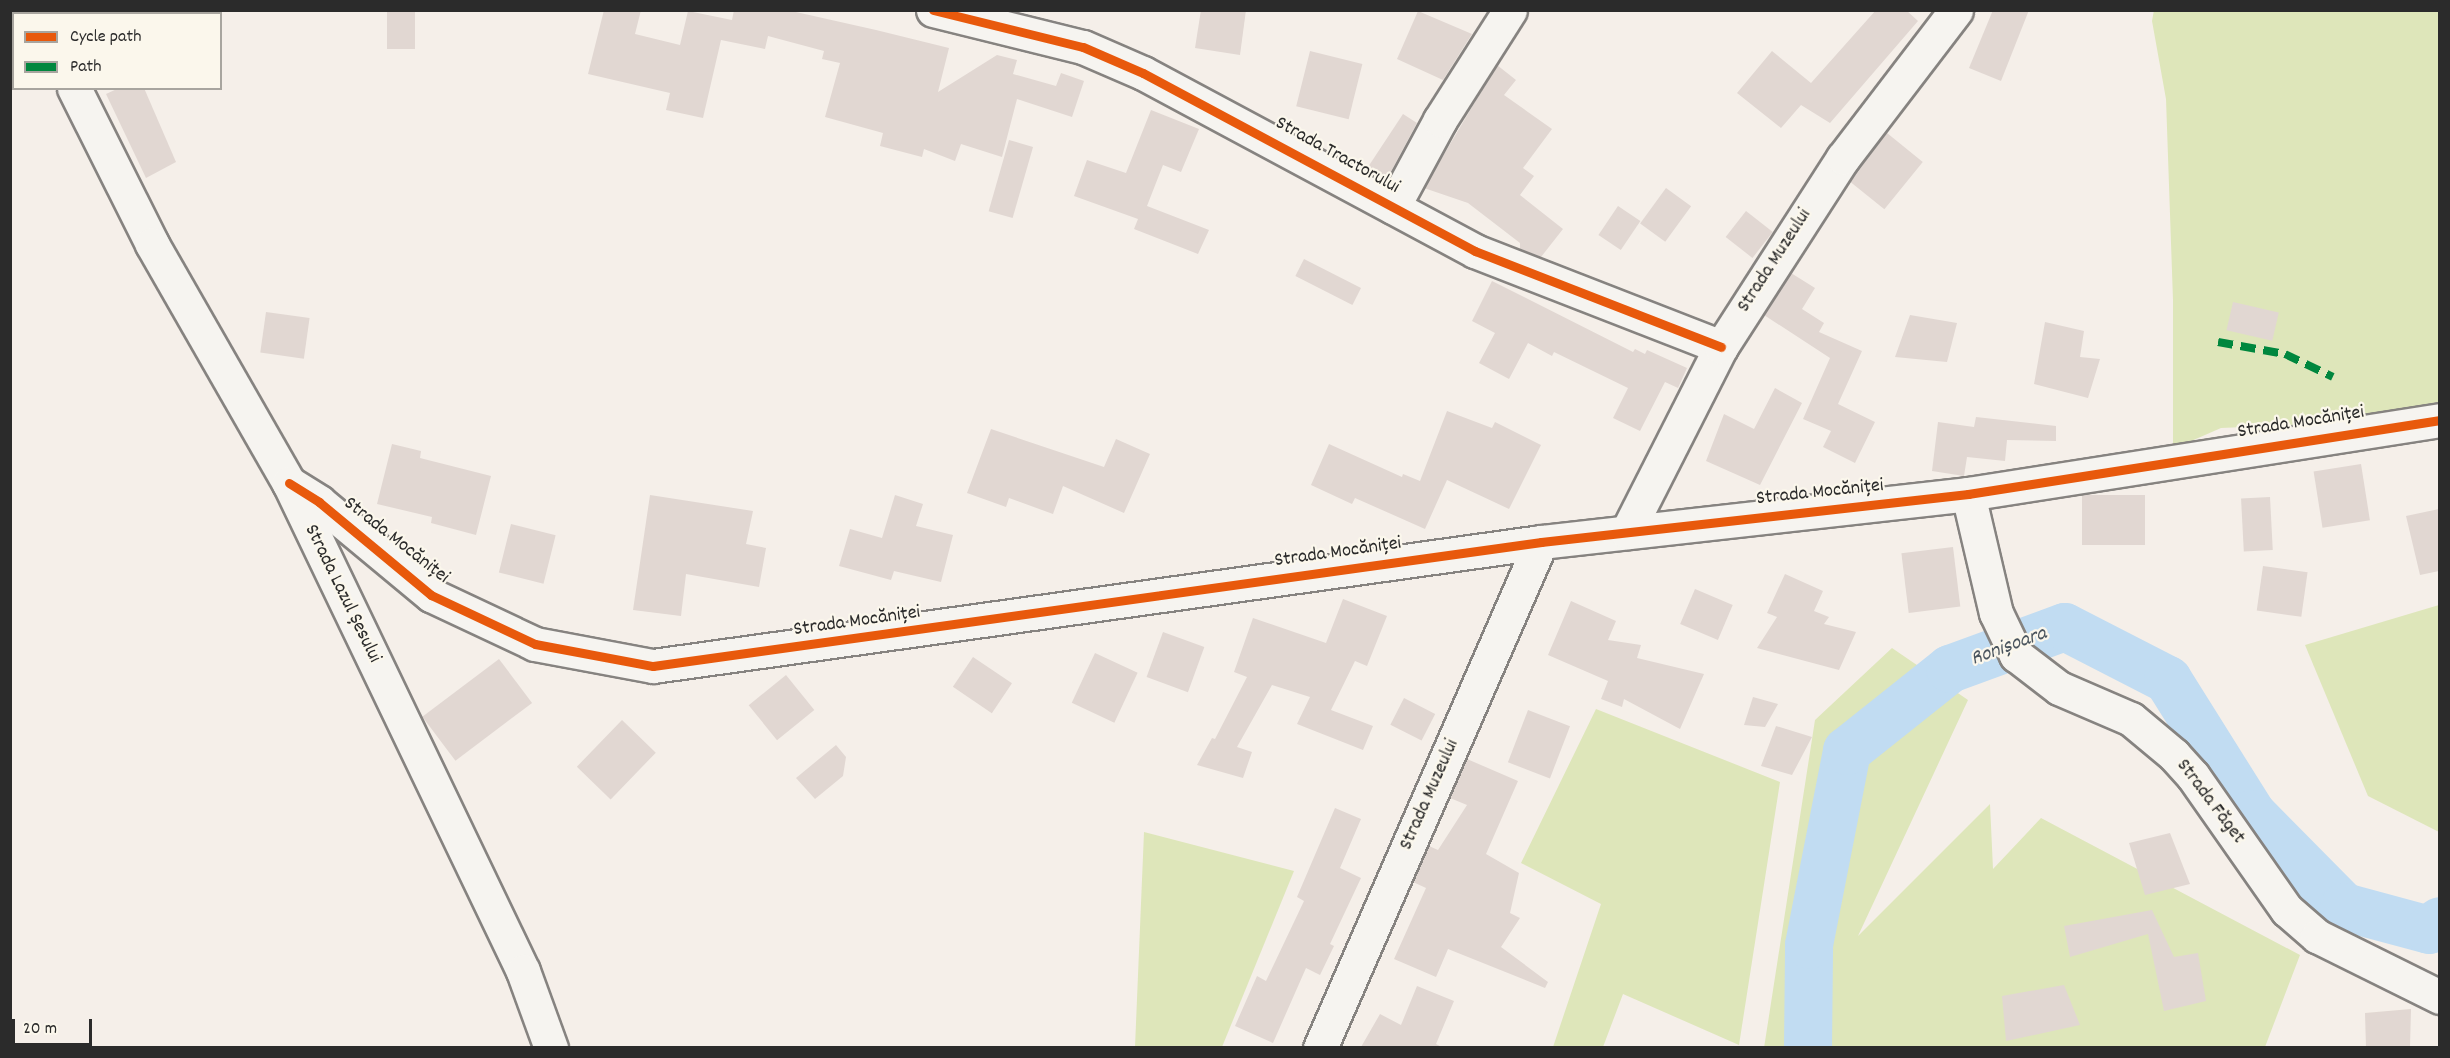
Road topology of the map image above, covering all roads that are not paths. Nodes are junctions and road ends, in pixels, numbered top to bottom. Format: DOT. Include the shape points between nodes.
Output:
graph roads {
  1 [pos="933,10"];
  2 [pos="1510,10"];
  3 [pos="1956,10"];
  4 [pos="75,90"];
  5 [pos="1393,207"];
  6 [pos="1721,346"];
  7 [pos="2439,420"];
  8 [pos="289,483"];
  9 [pos="1968,494"];
  10 [pos="1627,532"];
  11 [pos="1541,542"];
  12 [pos="2439,997"];
  13 [pos="551,1047"];
  14 [pos="1320,1047"];
  1 -- 5 [label="street, Strada Tractorului" via="1083,47 1143,73"];
  2 -- 5 [label="street" via="1440,120"];
  3 -- 6 [label="street, Strada Muzeului" via="1843,158"];
  4 -- 8 [label="street, Strada Lazul Șesului" via="152,244"];
  5 -- 6 [label="street, Strada Tractorului" via="1475,251"];
  6 -- 10 [label="street, Strada Muzeului"];
  7 -- 9 [label="street, Strada Mocăniței"];
  8 -- 11 [label="street, Strada Mocăniței" via="319,502 431,595 535,644 653,666"];
  8 -- 13 [label="street, Strada Lazul Șesului" via="524,971"];
  9 -- 10 [label="street, Strada Mocăniței"];
  9 -- 12 [label="street, Strada Făget" via="1996,613 2016,655 2059,688 2131,719 2174,755 2287,910 2317,936"];
  10 -- 11 [label="street, Strada Mocăniței"];
  11 -- 14 [label="street, Strada Muzeului"];
}
